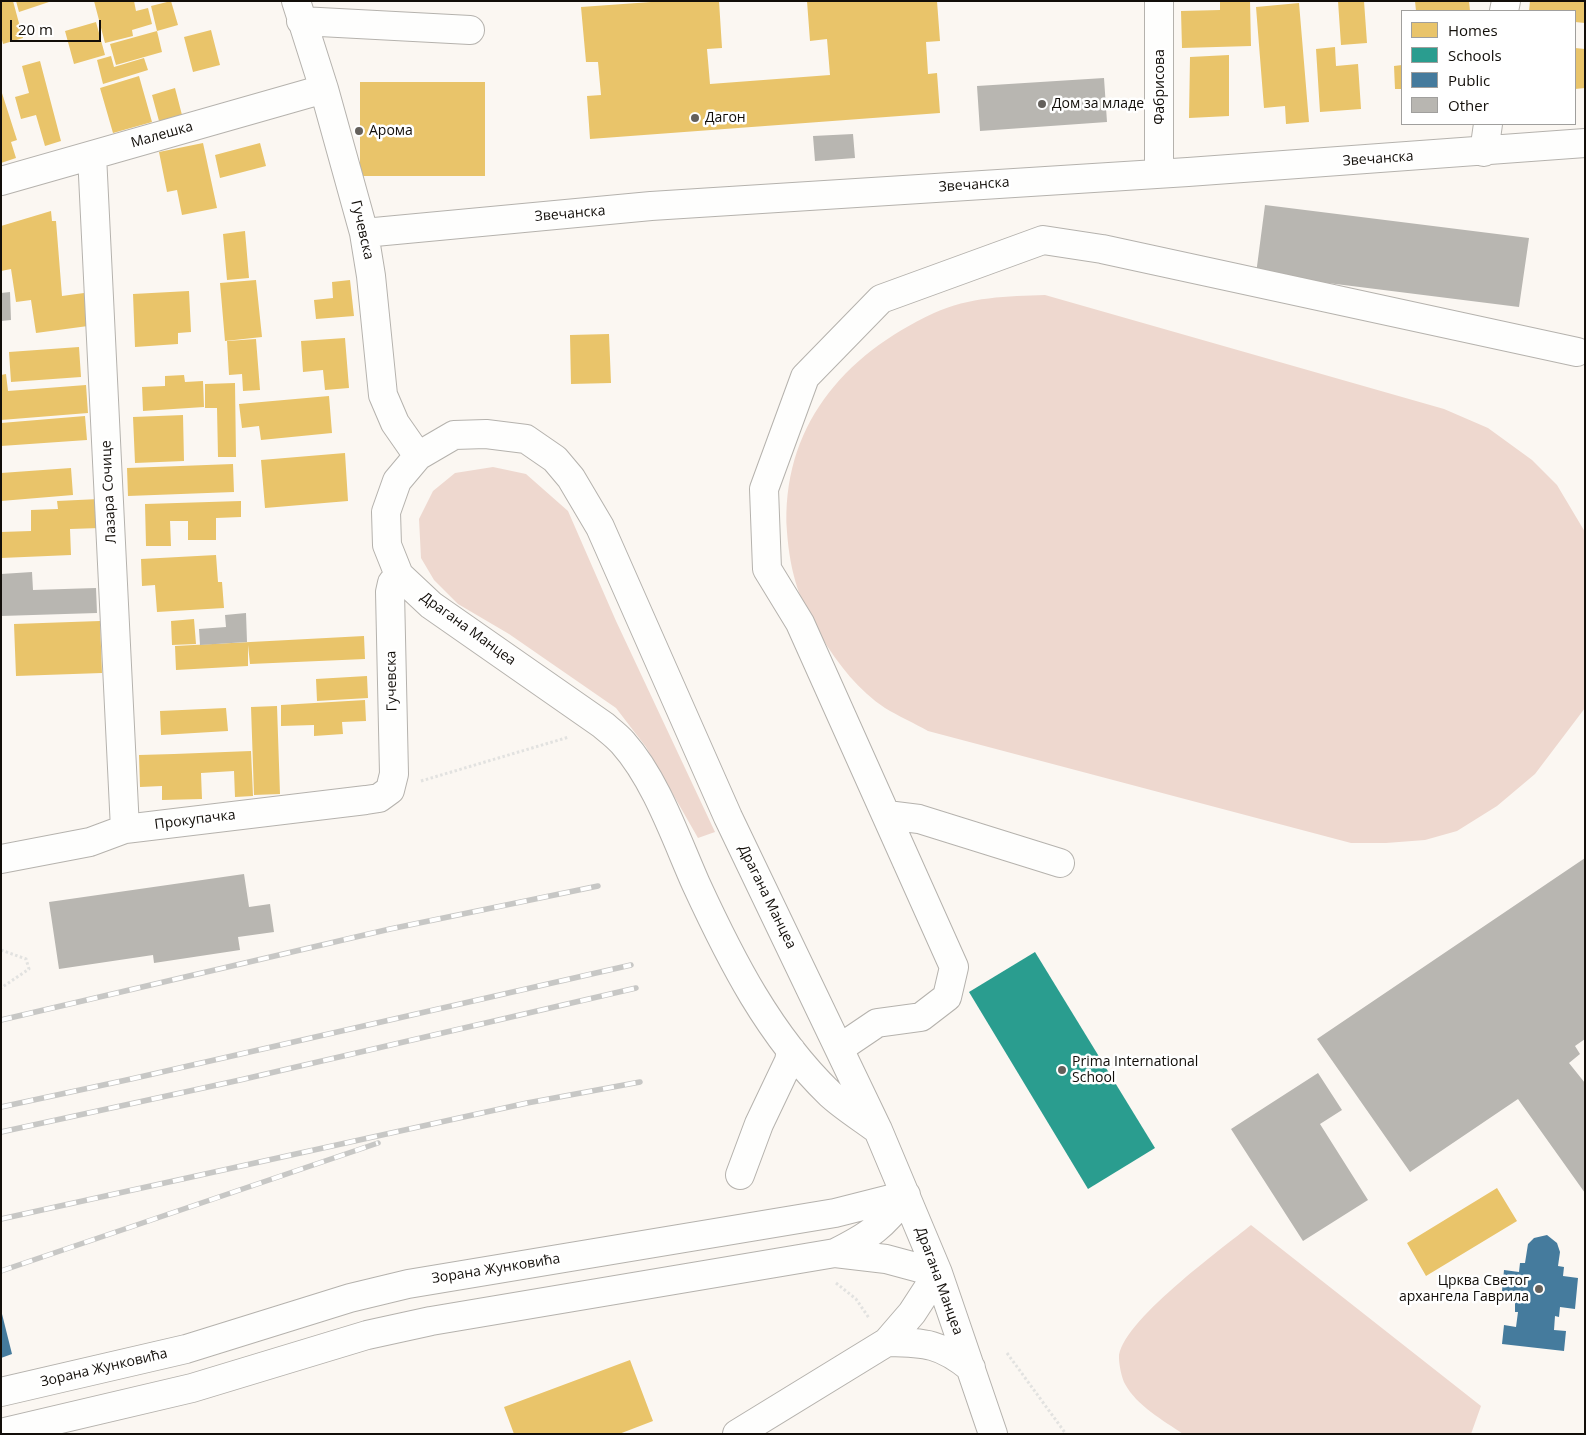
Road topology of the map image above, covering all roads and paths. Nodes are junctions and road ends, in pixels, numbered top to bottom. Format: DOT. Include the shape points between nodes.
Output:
graph roads {
  1 [pos="1159,1"];
  2 [pos="299,11"];
  3 [pos="470,30"];
  4 [pos="324,89"];
  5 [pos="1488,125"];
  6 [pos="1585,143"];
  7 [pos="1484,152"];
  8 [pos="92,155"];
  9 [pos="1159,173"];
  10 [pos="1,182"];
  11 [pos="364,233"];
  12 [pos="1577,352"];
  13 [pos="418,456"];
  14 [pos="400,575"];
  15 [pos="570,736"];
  16 [pos="390,790"];
  17 [pos="887,815"];
  18 [pos="125,828"];
  19 [pos="1,859"];
  20 [pos="1060,863"];
  21 [pos="1,950"];
  22 [pos="1,988"];
  23 [pos="840,1048"];
  24 [pos="791,1050"];
  25 [pos="878,1130"];
  26 [pos="740,1176"];
  27 [pos="906,1195"];
  28 [pos="835,1253"];
  29 [pos="938,1273"];
  30 [pos="832,1281"];
  31 [pos="887,1342"];
  32 [pos="1007,1353"];
  33 [pos="971,1368"];
  34 [pos="1,1392"];
  35 [pos="750,1431"];
  36 [pos="1,1433"];
  37 [pos="993,1434"];
  38 [pos="1066,1434"];
  1 -- 9 [label="street, Фабрисова"];
  2 -- 3 [label="street"];
  2 -- 4 [label="street, Гучевска"];
  4 -- 8 [label="street, Малешка"];
  4 -- 11 [label="street, Гучевска"];
  5 -- 7 [label="street"];
  6 -- 7 [label="street, Звечанска"];
  7 -- 9 [label="street, Звечанска"];
  8 -- 10 [label="street, Малешка"];
  8 -- 18 [label="street, Лазара Сочице"];
  9 -- 11 [label="street, Звечанска" via="651,206"];
  11 -- 13 [label="street, Гучевска" via="383,396 395,423"];
  12 -- 17 [label="street" via="1102,249 1043,240 881,299 805,377 764,489 767,569 800,623"];
  13 -- 14 [label="street, Драгана Манцеа" via="397,481 386,512 387,545"];
  13 -- 23 [label="street, Драгана Манцеа" via="454,435 486,434 526,439 555,459 571,478 600,527 728,817"];
  14 -- 16 [label="street, Гучевска" via="392,582 390,592 394,774"];
  14 -- 24 [label="street, Драгана Манцеа" via="431,605 623,742 655,794 718,932 762,1012"];
  15 -- 16 [label="path"];
  16 -- 18 [label="street, Прокупачка" via="379,798 366,800"];
  17 -- 20 [label="street" via="919,819"];
  17 -- 23 [label="street" via="954,966 948,997 921,1017 877,1024"];
  18 -- 19 [label="street, Прокупачка" via="90,842"];
  21 -- 22 [label="path" via="26,959 29,969"];
  23 -- 25 [label="street, Драгана Манцеа"];
  24 -- 25 [label="street, Драгана Манцеа" via="831,1095"];
  24 -- 26 [label="street"];
  25 -- 27 [label="street, Драгана Манцеа"];
  27 -- 28 [label="street" via="882,1225"];
  27 -- 29 [label="street, Драгана Манцеа"];
  27 -- 34 [label="street, Зорана Жунковића" via="835,1213 408,1284 350,1298 196,1346"];
  28 -- 29 [label="street" via="886,1259"];
  28 -- 36 [label="street" via="431,1321 368,1335 192,1388"];
  29 -- 31 [label="street" via="912,1313"];
  29 -- 33 [label="street, Драгана Манцеа"];
  30 -- 31 [label="path" via="856,1299"];
  31 -- 33 [label="street" via="930,1344"];
  31 -- 35 [label="street"];
  32 -- 38 [label="path"];
  33 -- 37 [label="street, Драгана Манцеа"];
}
